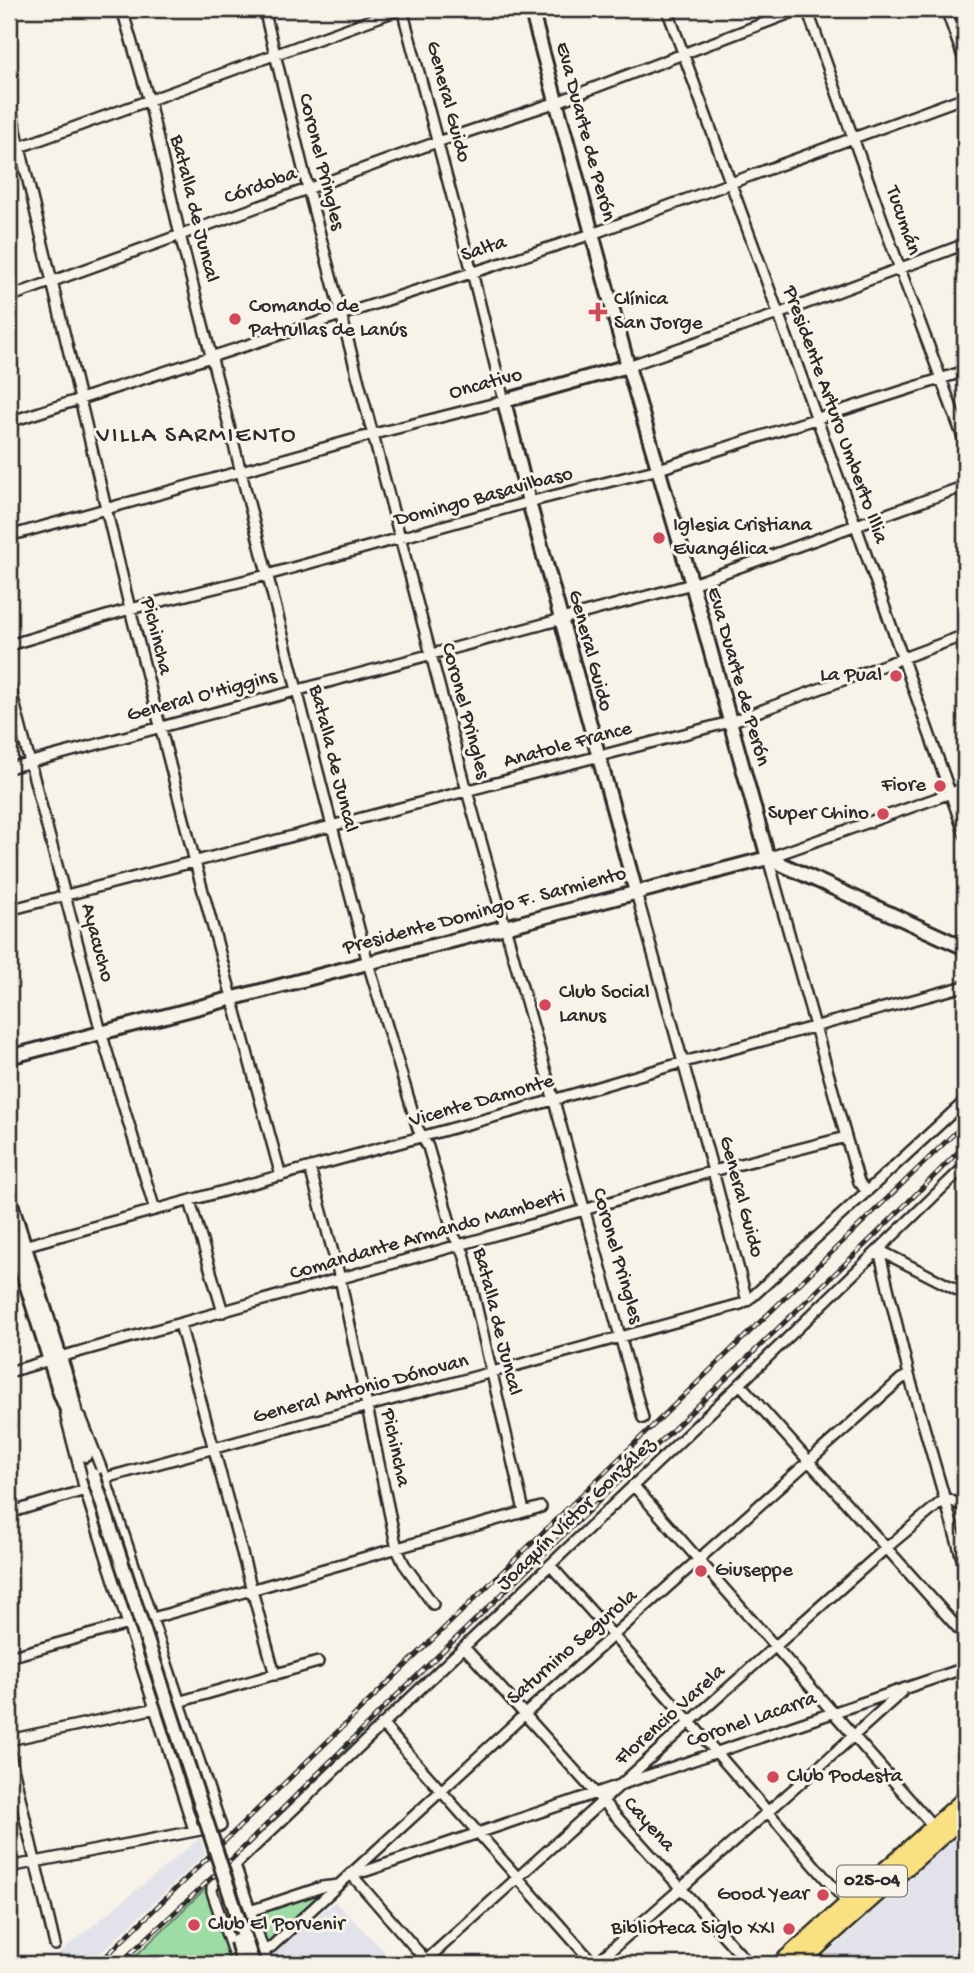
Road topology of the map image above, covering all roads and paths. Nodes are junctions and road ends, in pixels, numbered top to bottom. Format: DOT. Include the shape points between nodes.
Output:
graph roads {
  1 [pos="122,9"];
  2 [pos="264,9"];
  3 [pos="402,9"];
  4 [pos="531,9"];
  5 [pos="667,9"];
  6 [pos="801,9"];
  7 [pos="807,9"];
  8 [pos="946,9"];
  9 [pos="276,54"];
  10 [pos="683,54"];
  11 [pos="965,62"];
  12 [pos="965,97"];
  13 [pos="9,101"];
  14 [pos="149,101"];
  15 [pos="557,102"];
  16 [pos="854,138"];
  17 [pos="438,142"];
  18 [pos="20,147"];
  19 [pos="9,151"];
  20 [pos="731,182"];
  21 [pos="308,189"];
  22 [pos="592,234"];
  23 [pos="180,235"];
  24 [pos="965,244"];
  25 [pos="900,269"];
  26 [pos="472,272"];
  27 [pos="53,280"];
  28 [pos="9,297"];
  29 [pos="778,314"];
  30 [pos="341,315"];
  31 [pos="212,357"];
  32 [pos="628,366"];
  33 [pos="965,371"];
  34 [pos="942,379"];
  35 [pos="80,399"];
  36 [pos="504,401"];
  37 [pos="815,418"];
  38 [pos="9,422"];
  39 [pos="374,434"];
  40 [pos="965,443"];
  41 [pos="659,469"];
  42 [pos="242,472"];
  43 [pos="965,486"];
  44 [pos="529,502"];
  45 [pos="107,509"];
  46 [pos="856,526"];
  47 [pos="9,536"];
  48 [pos="401,539"];
  49 [pos="267,575"];
  50 [pos="692,584"];
  51 [pos="130,609"];
  52 [pos="561,619"];
  53 [pos="965,635"];
  54 [pos="9,645"];
  55 [pos="430,654"];
  56 [pos="902,658"];
  57 [pos="9,682"];
  58 [pos="297,690"];
  59 [pos="730,722"];
  60 [pos="160,726"];
  61 [pos="598,757"];
  62 [pos="30,762"];
  63 [pos="9,768"];
  64 [pos="965,788"];
  65 [pos="467,791"];
  66 [pos="950,793"];
  67 [pos="332,827"];
  68 [pos="965,835"];
  69 [pos="768,858"];
  70 [pos="195,862"];
  71 [pos="636,892"];
  72 [pos="65,895"];
  73 [pos="9,910"];
  74 [pos="506,927"];
  75 [pos="965,947"];
  76 [pos="368,963"];
  77 [pos="965,986"];
  78 [pos="233,998"];
  79 [pos="814,1026"];
  80 [pos="101,1032"];
  81 [pos="9,1057"];
  82 [pos="684,1062"];
  83 [pos="555,1100"];
  84 [pos="965,1101"];
  85 [pos="422,1137"];
  86 [pos="845,1137"];
  87 [pos="965,1166"];
  88 [pos="310,1168"];
  89 [pos="713,1171"];
  90 [pos="281,1176"];
  91 [pos="867,1192"];
  92 [pos="9,1197"];
  93 [pos="190,1201"];
  94 [pos="155,1210"];
  95 [pos="584,1210"];
  96 [pos="9,1229"];
  97 [pos="459,1244"];
  98 [pos="16,1248"];
  99 [pos="879,1250"];
  100 [pos="340,1278"];
  101 [pos="965,1294"];
  102 [pos="747,1301"];
  103 [pos="223,1311"];
  104 [pos="180,1324"];
  105 [pos="621,1337"];
  106 [pos="55,1359"];
  107 [pos="9,1372"];
  108 [pos="491,1373"];
  109 [pos="909,1375"];
  110 [pos="740,1384"];
  111 [pos="66,1393"];
  112 [pos="367,1408"];
  113 [pos="643,1418"];
  114 [pos="214,1449"];
  115 [pos="810,1461"];
  116 [pos="99,1476"];
  117 [pos="633,1485"];
  118 [pos="85,1490"];
  119 [pos="946,1498"];
  120 [pos="541,1507"];
  121 [pos="965,1507"];
  122 [pos="524,1511"];
  123 [pos="9,1513"];
  124 [pos="965,1544"];
  125 [pos="397,1549"];
  126 [pos="886,1549"];
  127 [pos="961,1554"];
  128 [pos="699,1560"];
  129 [pos="550,1565"];
  130 [pos="965,1569"];
  131 [pos="253,1590"];
  132 [pos="433,1604"];
  133 [pos="153,1618"];
  134 [pos="128,1624"];
  135 [pos="614,1636"];
  136 [pos="965,1636"];
  137 [pos="464,1647"];
  138 [pos="776,1647"];
  139 [pos="9,1657"];
  140 [pos="318,1662"];
  141 [pos="965,1668"];
  142 [pos="275,1675"];
  143 [pos="905,1689"];
  144 [pos="181,1701"];
  145 [pos="156,1708"];
  146 [pos="834,1713"];
  147 [pos="525,1714"];
  148 [pos="690,1722"];
  149 [pos="382,1724"];
  150 [pos="855,1735"];
  151 [pos="9,1740"];
  152 [pos="9,1751"];
  153 [pos="717,1752"];
  154 [pos="622,1783"];
  155 [pos="440,1790"];
  156 [pos="595,1793"];
  157 [pos="965,1798"];
  158 [pos="602,1801"];
  159 [pos="768,1812"];
  160 [pos="965,1816"];
  161 [pos="933,1826"];
  162 [pos="194,1830"];
  163 [pos="480,1833"];
  164 [pos="36,1862"];
  165 [pos="9,1867"];
  166 [pos="229,1867"];
  167 [pos="351,1874"];
  168 [pos="518,1877"];
  169 [pos="339,1885"];
  170 [pos="682,1888"];
  171 [pos="847,1903"];
  172 [pos="250,1911"];
  173 [pos="55,1945"];
  174 [pos="263,1958"];
  175 [pos="965,1960"];
  176 [pos="426,1963"];
  177 [pos="237,1964"];
  178 [pos="243,1964"];
  179 [pos="253,1964"];
  180 [pos="268,1964"];
  181 [pos="595,1964"];
  182 [pos="749,1964"];
  183 [pos="779,1964"];
  184 [pos="799,1964"];
  185 [pos="960,1964"];
  1 -- 14 [label="street, Batalla de Juncal"];
  2 -- 9 [label="street, Coronel Pringles"];
  3 -- 9 [label="street"];
  3 -- 17 [label="street, General Guido"];
  4 -- 15 [label="main road, Eva Duarte de Perón"];
  5 -- 10 [label="street, Presidente Arturo Umberto Illia"];
  6 -- 10 [label="street, Córdoba"];
  7 -- 16 [label="street, Tucumán"];
  8 -- 11 [label="street"];
  9 -- 14 [label="street"];
  9 -- 21 [label="street, Coronel Pringles"];
  10 -- 15 [label="street, Córdoba"];
  10 -- 20 [label="street, Presidente Arturo Umberto Illia"];
  12 -- 16 [label="street, Salta"];
  13 -- 18 [label="street, Pichincha"];
  14 -- 18 [label="street"];
  14 -- 23 [label="street, Batalla de Juncal"];
  15 -- 17 [label="street, Córdoba"];
  15 -- 22 [label="main road, Eva Duarte de Perón"];
  16 -- 20 [label="street, Salta"];
  16 -- 25 [label="street, Tucumán"];
  17 -- 21 [label="street, Córdoba"];
  17 -- 26 [label="street, General Guido"];
  18 -- 19 [label="street"];
  18 -- 27 [label="street, Pichincha"];
  20 -- 22 [label="street, Salta"];
  20 -- 29 [label="street, Presidente Arturo Umberto Illia"];
  21 -- 23 [label="street, Córdoba"];
  21 -- 30 [label="street, Coronel Pringles"];
  22 -- 26 [label="street, Salta"];
  22 -- 32 [label="main road, Eva Duarte de Perón"];
  23 -- 27 [label="street, Córdoba"];
  23 -- 31 [label="street, Batalla de Juncal"];
  24 -- 25 [label="street, Oncativo"];
  25 -- 29 [label="street, Oncativo"];
  25 -- 34 [label="street, Tucumán"];
  26 -- 30 [label="street, Salta"];
  26 -- 36 [label="street, General Guido"];
  27 -- 28 [label="street, Córdoba"];
  27 -- 35 [label="street, Pichincha"];
  29 -- 32 [label="street, Oncativo"];
  29 -- 37 [label="street, Presidente Arturo Umberto Illia"];
  30 -- 31 [label="street, Salta"];
  30 -- 39 [label="street, Coronel Pringles"];
  31 -- 35 [label="street, Salta"];
  31 -- 42 [label="street, Batalla de Juncal"];
  32 -- 36 [label="main road, Oncativo"];
  32 -- 41 [label="main road, Eva Duarte de Perón"];
  33 -- 34 [label="street, Domingo Basavilbaso"];
  34 -- 37 [label="street, Domingo Basavilbaso"];
  34 -- 40 [label="street, Tucumán"];
  35 -- 38 [label="street, Salta"];
  35 -- 45 [label="street, Pichincha"];
  36 -- 39 [label="street, Oncativo"];
  36 -- 44 [label="main road, General Guido"];
  37 -- 41 [label="street, Domingo Basavilbaso"];
  37 -- 46 [label="street, Presidente Arturo Umberto Illia"];
  39 -- 42 [label="street, Oncativo"];
  39 -- 48 [label="street, Coronel Pringles"];
  41 -- 44 [label="street, Domingo Basavilbaso"];
  41 -- 50 [label="main road, Eva Duarte de Perón"];
  42 -- 45 [label="street, Oncativo"];
  42 -- 49 [label="street, Batalla de Juncal"];
  43 -- 46 [label="street, General O'Higgins"];
  44 -- 48 [label="street, Domingo Basavilbaso"];
  44 -- 52 [label="main road, General Guido"];
  45 -- 47 [label="street, Oncativo"];
  45 -- 51 [label="street, Pichincha"];
  46 -- 50 [label="street, General O'Higgins"];
  46 -- 56 [label="street, Presidente Arturo Umberto Illia"];
  48 -- 49 [label="street, Domingo Basavilbaso"];
  48 -- 55 [label="street, Coronel Pringles"];
  49 -- 51 [label="street, Domingo Basavilbaso"];
  49 -- 58 [label="street, Batalla de Juncal"];
  50 -- 52 [label="street, General O'Higgins"];
  50 -- 59 [label="main road, Eva Duarte de Perón"];
  51 -- 54 [label="street, Domingo Basavilbaso"];
  51 -- 60 [label="street, Pichincha"];
  52 -- 55 [label="street, General O'Higgins"];
  52 -- 61 [label="main road, General Guido"];
  53 -- 56 [label="street, Anatole France"];
  55 -- 58 [label="street, General O'Higgins"];
  55 -- 65 [label="street, Coronel Pringles"];
  56 -- 59 [label="street, Anatole France"];
  56 -- 66 [label="street, Presidente Arturo Umberto Illia"];
  57 -- 62 [label="street, Ayacucho"];
  58 -- 60 [label="street, General O'Higgins"];
  58 -- 67 [label="street, Batalla de Juncal"];
  59 -- 61 [label="street, Anatole France"];
  59 -- 69 [label="main road, Eva Duarte de Perón"];
  60 -- 62 [label="street, General O'Higgins"];
  60 -- 70 [label="street, Pichincha"];
  61 -- 65 [label="street, Anatole France"];
  61 -- 71 [label="main road, General Guido"];
  62 -- 63 [label="street, General O'Higgins"];
  62 -- 72 [label="street, Ayacucho"];
  64 -- 66 [label="street, Presidente Domingo F. Sarmiento"];
  65 -- 67 [label="street, Anatole France"];
  65 -- 74 [label="street, Coronel Pringles"];
  66 -- 68 [label="street, Presidente Arturo Umberto Illia"];
  66 -- 69 [label="street, Presidente Domingo F. Sarmiento"];
  67 -- 70 [label="street, Anatole France"];
  67 -- 76 [label="street, Batalla de Juncal"];
  69 -- 71 [label="main road, Presidente Domingo F. Sarmiento"];
  69 -- 75 [label="main road"];
  69 -- 79 [label="street, Eva Duarte de Perón"];
  70 -- 72 [label="street, Anatole France"];
  70 -- 78 [label="street, Pichincha"];
  71 -- 74 [label="main road, Presidente Domingo F. Sarmiento"];
  71 -- 82 [label="street, General Guido"];
  72 -- 73 [label="street, Anatole France"];
  72 -- 80 [label="street, Ayacucho"];
  74 -- 76 [label="main road, Presidente Domingo F. Sarmiento"];
  74 -- 83 [label="street, Coronel Pringles"];
  76 -- 78 [label="main road, Presidente Domingo F. Sarmiento"];
  76 -- 85 [label="street, Batalla de Juncal"];
  77 -- 79 [label="street, Vicente Damonte"];
  78 -- 80 [label="main road, Presidente Domingo F. Sarmiento"];
  78 -- 90 [label="street, Pichincha"];
  79 -- 82 [label="street, Vicente Damonte"];
  79 -- 86 [label="street, Eva Duarte de Perón"];
  80 -- 81 [label="main road, Presidente Domingo F. Sarmiento"];
  80 -- 94 [label="street, Ayacucho"];
  82 -- 83 [label="street, Vicente Damonte"];
  82 -- 89 [label="street, General Guido"];
  83 -- 85 [label="street, Vicente Damonte"];
  83 -- 95 [label="street, Coronel Pringles"];
  84 -- 91 [label="street"];
  85 -- 88 [label="street, Vicente Damonte"];
  85 -- 97 [label="street, Batalla de Juncal"];
  86 -- 89 [label="street, Comandante Armando Mamberti"];
  86 -- 91 [label="street, Eva Duarte de Perón"];
  87 -- 99 [label="street, Joaquín Víctor González"];
  88 -- 90 [label="street, Vicente Damonte"];
  88 -- 100 [label="street, Pichincha"];
  89 -- 95 [label="street, Comandante Armando Mamberti"];
  89 -- 102 [label="street, General Guido"];
  90 -- 93 [label="street, Vicente Damonte"];
  91 -- 102 [label="street"];
  92 -- 98 [label="main road"];
  93 -- 94 [label="street, Vicente Damonte"];
  93 -- 103 [label="street"];
  94 -- 98 [label="street, Vicente Damonte"];
  95 -- 97 [label="street, Comandante Armando Mamberti"];
  95 -- 105 [label="street, Coronel Pringles"];
  96 -- 98 [label="main road"];
  97 -- 100 [label="street, Comandante Armando Mamberti"];
  97 -- 108 [label="street, Batalla de Juncal"];
  98 -- 106 [label="main road"];
  99 -- 101 [label="street"];
  99 -- 109 [label="street"];
  99 -- 110 [label="street, Joaquín Víctor González"];
  100 -- 103 [label="street, Comandante Armando Mamberti"];
  100 -- 112 [label="street, Pichincha"];
  102 -- 105 [label="street, General Antonio Dónovan"];
  103 -- 104 [label="street, Comandante Armando Mamberti"];
  104 -- 106 [label="street, Comandante Armando Mamberti"];
  104 -- 114 [label="street"];
  105 -- 108 [label="street, General Antonio Dónovan"];
  105 -- 113 [label="street, Coronel Pringles"];
  106 -- 107 [label="street, Comandante Armando Mamberti"];
  106 -- 111 [label="main road"];
  108 -- 112 [label="street, General Antonio Dónovan"];
  108 -- 122 [label="street, Batalla de Juncal"];
  109 -- 115 [label="street, Saturnino Segurola"];
  109 -- 119 [label="street"];
  110 -- 115 [label="street"];
  110 -- 117 [label="street, Joaquín Víctor González"];
  111 -- 116 [label="street"];
  111 -- 116 [label="main road" via="85,1455"];
  111 -- 118 [label="street"];
  112 -- 114 [label="street, General Antonio Dónovan"];
  112 -- 125 [label="street, Pichincha"];
  114 -- 116 [label="street, General Antonio Dónovan"];
  114 -- 131 [label="street"];
  115 -- 126 [label="street"];
  115 -- 128 [label="street, Saturnino Segurola"];
  116 -- 133 [label="street"];
  116 -- 166 [label="main road, bridge"];
  117 -- 128 [label="street"];
  117 -- 129 [label="street, Joaquín Víctor González"];
  118 -- 123 [label="street"];
  118 -- 134 [label="street"];
  119 -- 121 [label="street"];
  119 -- 126 [label="street, Florencio Varela"];
  119 -- 127 [label="street"];
  120 -- 122 [label="street"];
  122 -- 125 [label="street"];
  124 -- 127 [label="street"];
  125 -- 131 [label="street"];
  125 -- 132 [label="street, Pichincha"];
  126 -- 136 [label="street"];
  126 -- 138 [label="street, Florencio Varela"];
  127 -- 130 [label="street"];
  128 -- 135 [label="street, Saturnino Segurola"];
  128 -- 138 [label="street"];
  129 -- 135 [label="street"];
  129 -- 137 [label="street, Joaquín Víctor González"];
  131 -- 133 [label="street"];
  131 -- 142 [label="street"];
  133 -- 144 [label="street"];
  134 -- 139 [label="street"];
  134 -- 145 [label="street"];
  135 -- 147 [label="street, Saturnino Segurola"];
  135 -- 148 [label="street"];
  137 -- 147 [label="street, Cayena"];
  137 -- 149 [label="street, Joaquín Víctor González"];
  138 -- 146 [label="street"];
  138 -- 148 [label="street, Florencio Varela"];
  140 -- 142 [label="street"];
  141 -- 143 [label="street, Coronel Lacarra"];
  142 -- 144 [label="street"];
  143 -- 146 [label="street, Coronel Lacarra"];
  143 -- 150 [label="street"];
  144 -- 145 [label="street"];
  144 -- 162 [label="street" via="221,1826"];
  145 -- 151 [label="street"];
  145 -- 162 [label="street"];
  146 -- 150 [label="street"];
  146 -- 153 [label="street, Coronel Lacarra"];
  147 -- 155 [label="street, Saturnino Segurola"];
  147 -- 156 [label="street, Cayena"];
  148 -- 153 [label="street"];
  148 -- 154 [label="street, Florencio Varela"];
  149 -- 155 [label="street"];
  149 -- 166 [label="street, Joaquín Víctor González"];
  150 -- 159 [label="street"];
  150 -- 161 [label="street"];
  152 -- 164 [label="street"];
  153 -- 154 [label="street, Coronel Lacarra"];
  153 -- 159 [label="street"];
  154 -- 156 [label="street, Coronel Lacarra"];
  154 -- 158 [label="street, Florencio Varela"];
  155 -- 163 [label="street"];
  155 -- 167 [label="street, Saturnino Segurola"];
  156 -- 158 [label="street, Cayena"];
  156 -- 163 [label="street, Coronel Lacarra"];
  157 -- 161 [label="main road, 025-04"];
  158 -- 168 [label="street, Florencio Varela"];
  158 -- 170 [label="street, Cayena"];
  159 -- 170 [label="street"];
  159 -- 171 [label="street"];
  160 -- 184 [label="main road, 025-04"];
  161 -- 171 [label="main road, 025-04"];
  162 -- 164 [label="street"];
  163 -- 167 [label="street, Coronel Lacarra"];
  163 -- 168 [label="street"];
  164 -- 165 [label="street"];
  164 -- 173 [label="street"];
  166 -- 172 [label="street"];
  166 -- 174 [label="main road, bridge"];
  166 -- 177 [label="street, Joaquín Víctor González" via="212,1892"];
  166 -- 178 [label="main road, bridge" via="228,1900"];
  166 -- 179 [label="main road, bridge"];
  167 -- 169 [label="street, Saturnino Segurola"];
  167 -- 176 [label="street"];
  168 -- 176 [label="street, Florencio Varela"];
  168 -- 181 [label="street"];
  169 -- 172 [label="street"];
  169 -- 174 [label="street, Saturnino Segurola"];
  170 -- 181 [label="street"];
  170 -- 182 [label="street, Cayena"];
  171 -- 183 [label="main road, 025-04"];
  172 -- 174 [label="street"];
  174 -- 180 [label="street"];
  175 -- 185 [label="street"];
}
